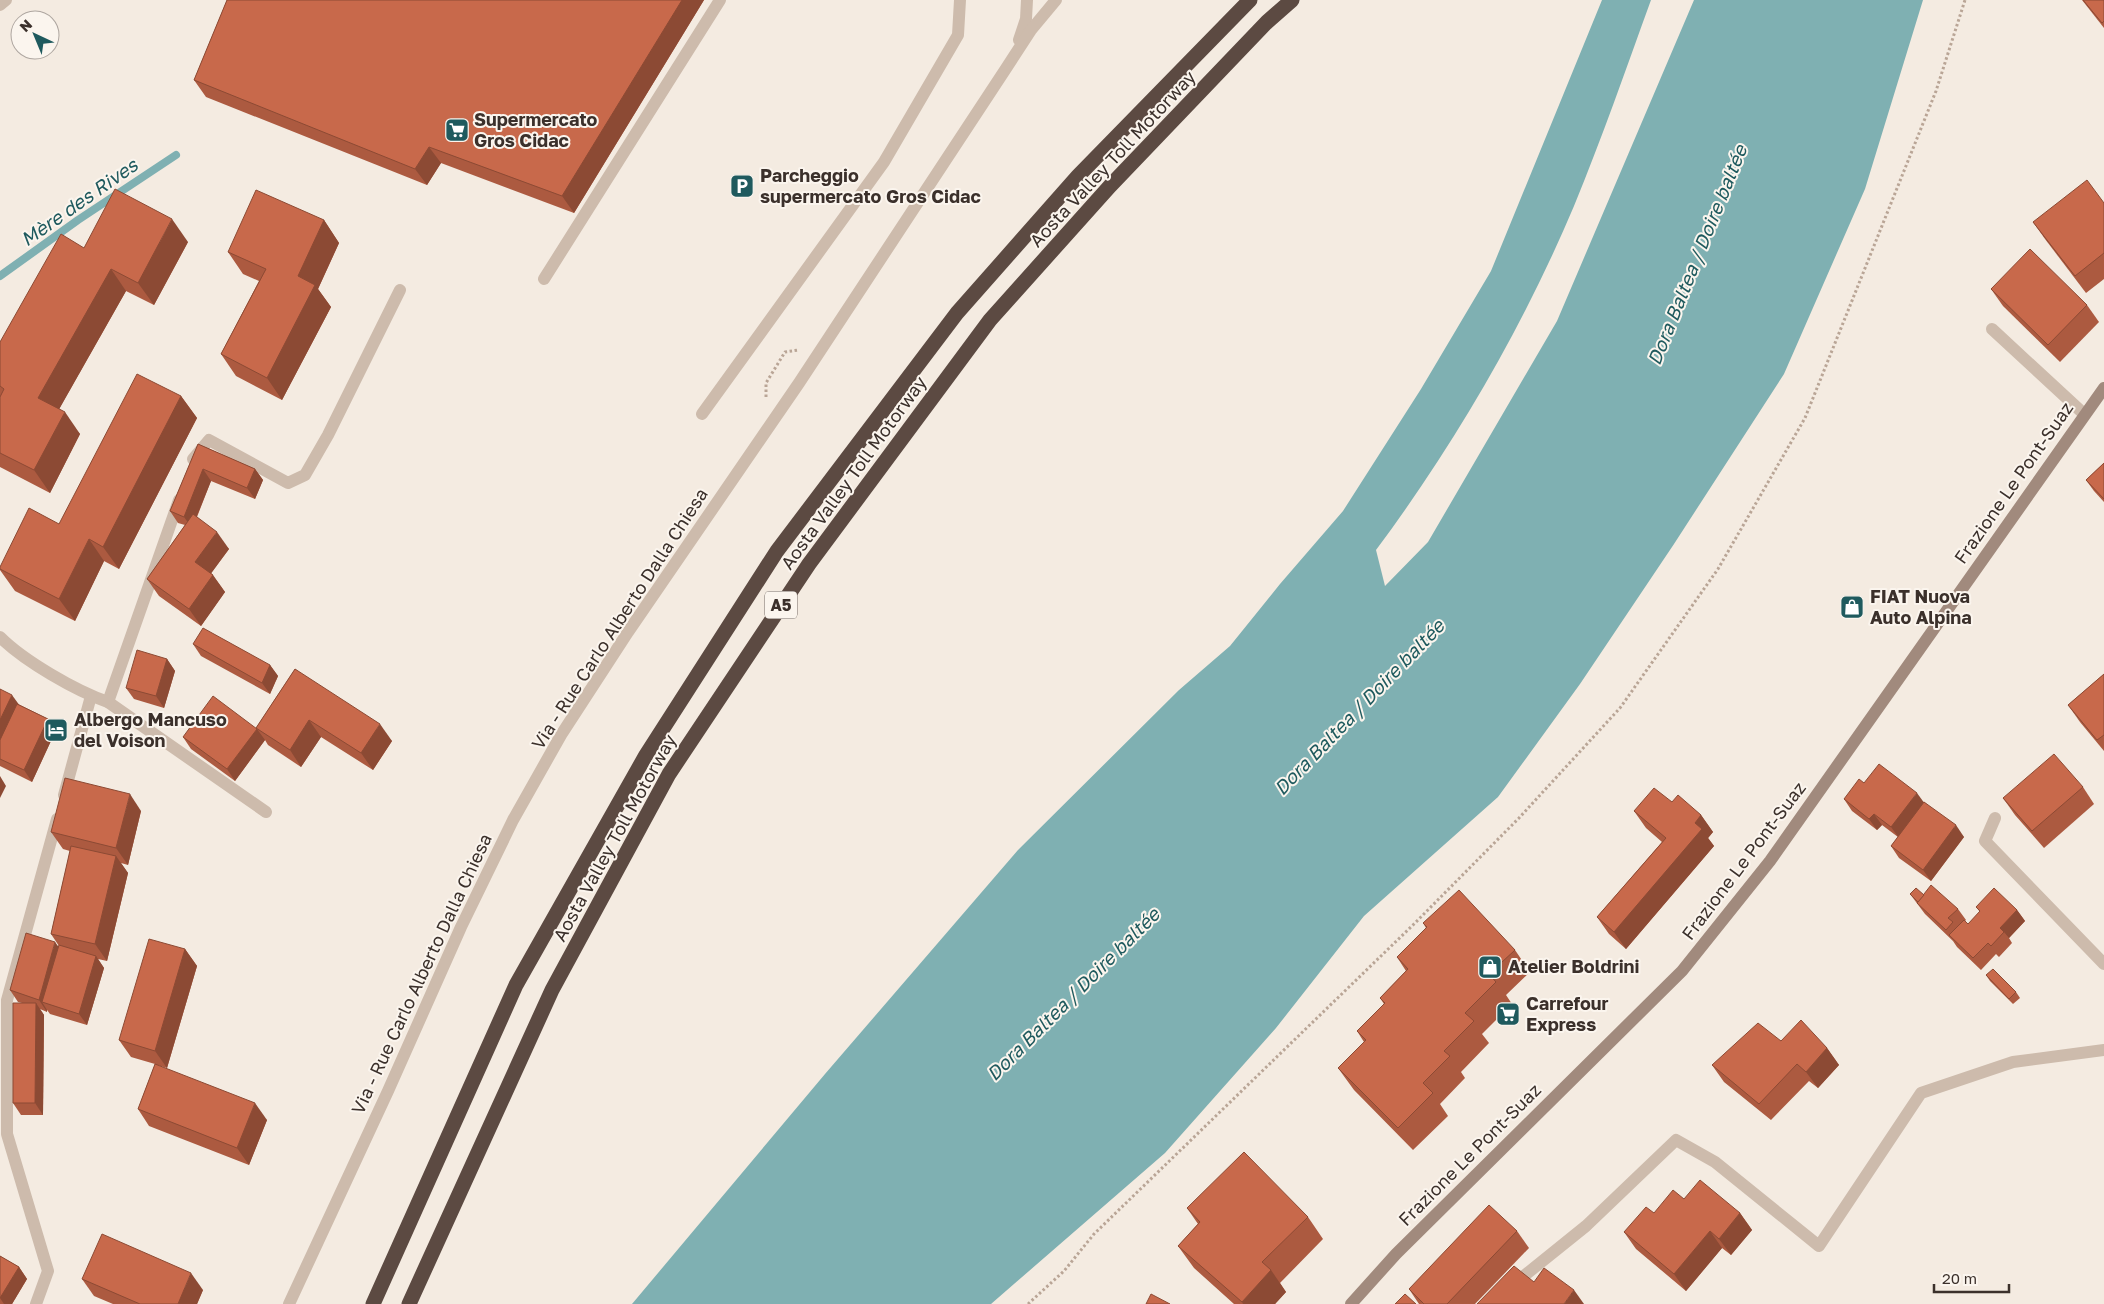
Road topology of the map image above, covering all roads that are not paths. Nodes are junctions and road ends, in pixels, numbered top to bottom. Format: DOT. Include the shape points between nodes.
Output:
graph roads {
  1 [pos="6,0"];
  2 [pos="720,0"];
  3 [pos="960,0"];
  4 [pos="1027,0"];
  5 [pos="1056,0"];
  6 [pos="1250,0"];
  7 [pos="1292,0"];
  8 [pos="0,5"];
  9 [pos="1005,70"];
  10 [pos="544,278"];
  11 [pos="400,290"];
  12 [pos="1992,329"];
  13 [pos="2104,388"];
  14 [pos="702,414"];
  15 [pos="2084,414"];
  16 [pos="190,467"];
  17 [pos="184,486"];
  18 [pos="0,639"];
  19 [pos="91,696"];
  20 [pos="108,702"];
  21 [pos="266,812"];
  22 [pos="1995,818"];
  23 [pos="2104,964"];
  24 [pos="2104,1050"];
  25 [pos="4,1138"];
  26 [pos="36,1304"];
  27 [pos="289,1304"];
  28 [pos="373,1304"];
  29 [pos="408,1304"];
  30 [pos="1351,1304"];
  31 [pos="1494,1304"];
  1 -- 8 [label="street"];
  2 -- 10 [label="street" via="692,33"];
  3 -- 14 [label="street" via="958,35 884,162"];
  4 -- 9 [label="street" via="1026,19"];
  5 -- 9 [label="street"];
  6 -- 28 [label="highway, Aosta Valley Toll Motorway / A5" via="1078,176 957,313 777,551 646,755 516,985"];
  7 -- 29 [label="highway, Aosta Valley Toll Motorway / A5" via="1110,186 990,320 809,564 669,774 580,938 552,990"];
  9 -- 27 [label="street, Via - Rue Carlo Alberto Dalla Chiesa" via="561,735 513,820 461,927"];
  11 -- 16 [label="street" via="305,475 288,483 209,440"];
  12 -- 15 [label="street"];
  13 -- 15 [label="main road, Frazione Le Pont-Suaz"];
  15 -- 30 [label="main road, Frazione Le Pont-Suaz" via="1770,861 1682,971 1396,1254"];
  17 -- 20 [label="street"];
  18 -- 19 [label="street"];
  19 -- 20 [label="street"];
  19 -- 25 [label="street" via="7,1000"];
  20 -- 21 [label="street"];
  22 -- 23 [label="street" via="1985,841"];
  24 -- 31 [label="street" via="2014,1062 1921,1093 1820,1246 1715,1162 1676,1140 1586,1226 1504,1292"];
  25 -- 26 [label="street" via="48,1271"];
}
